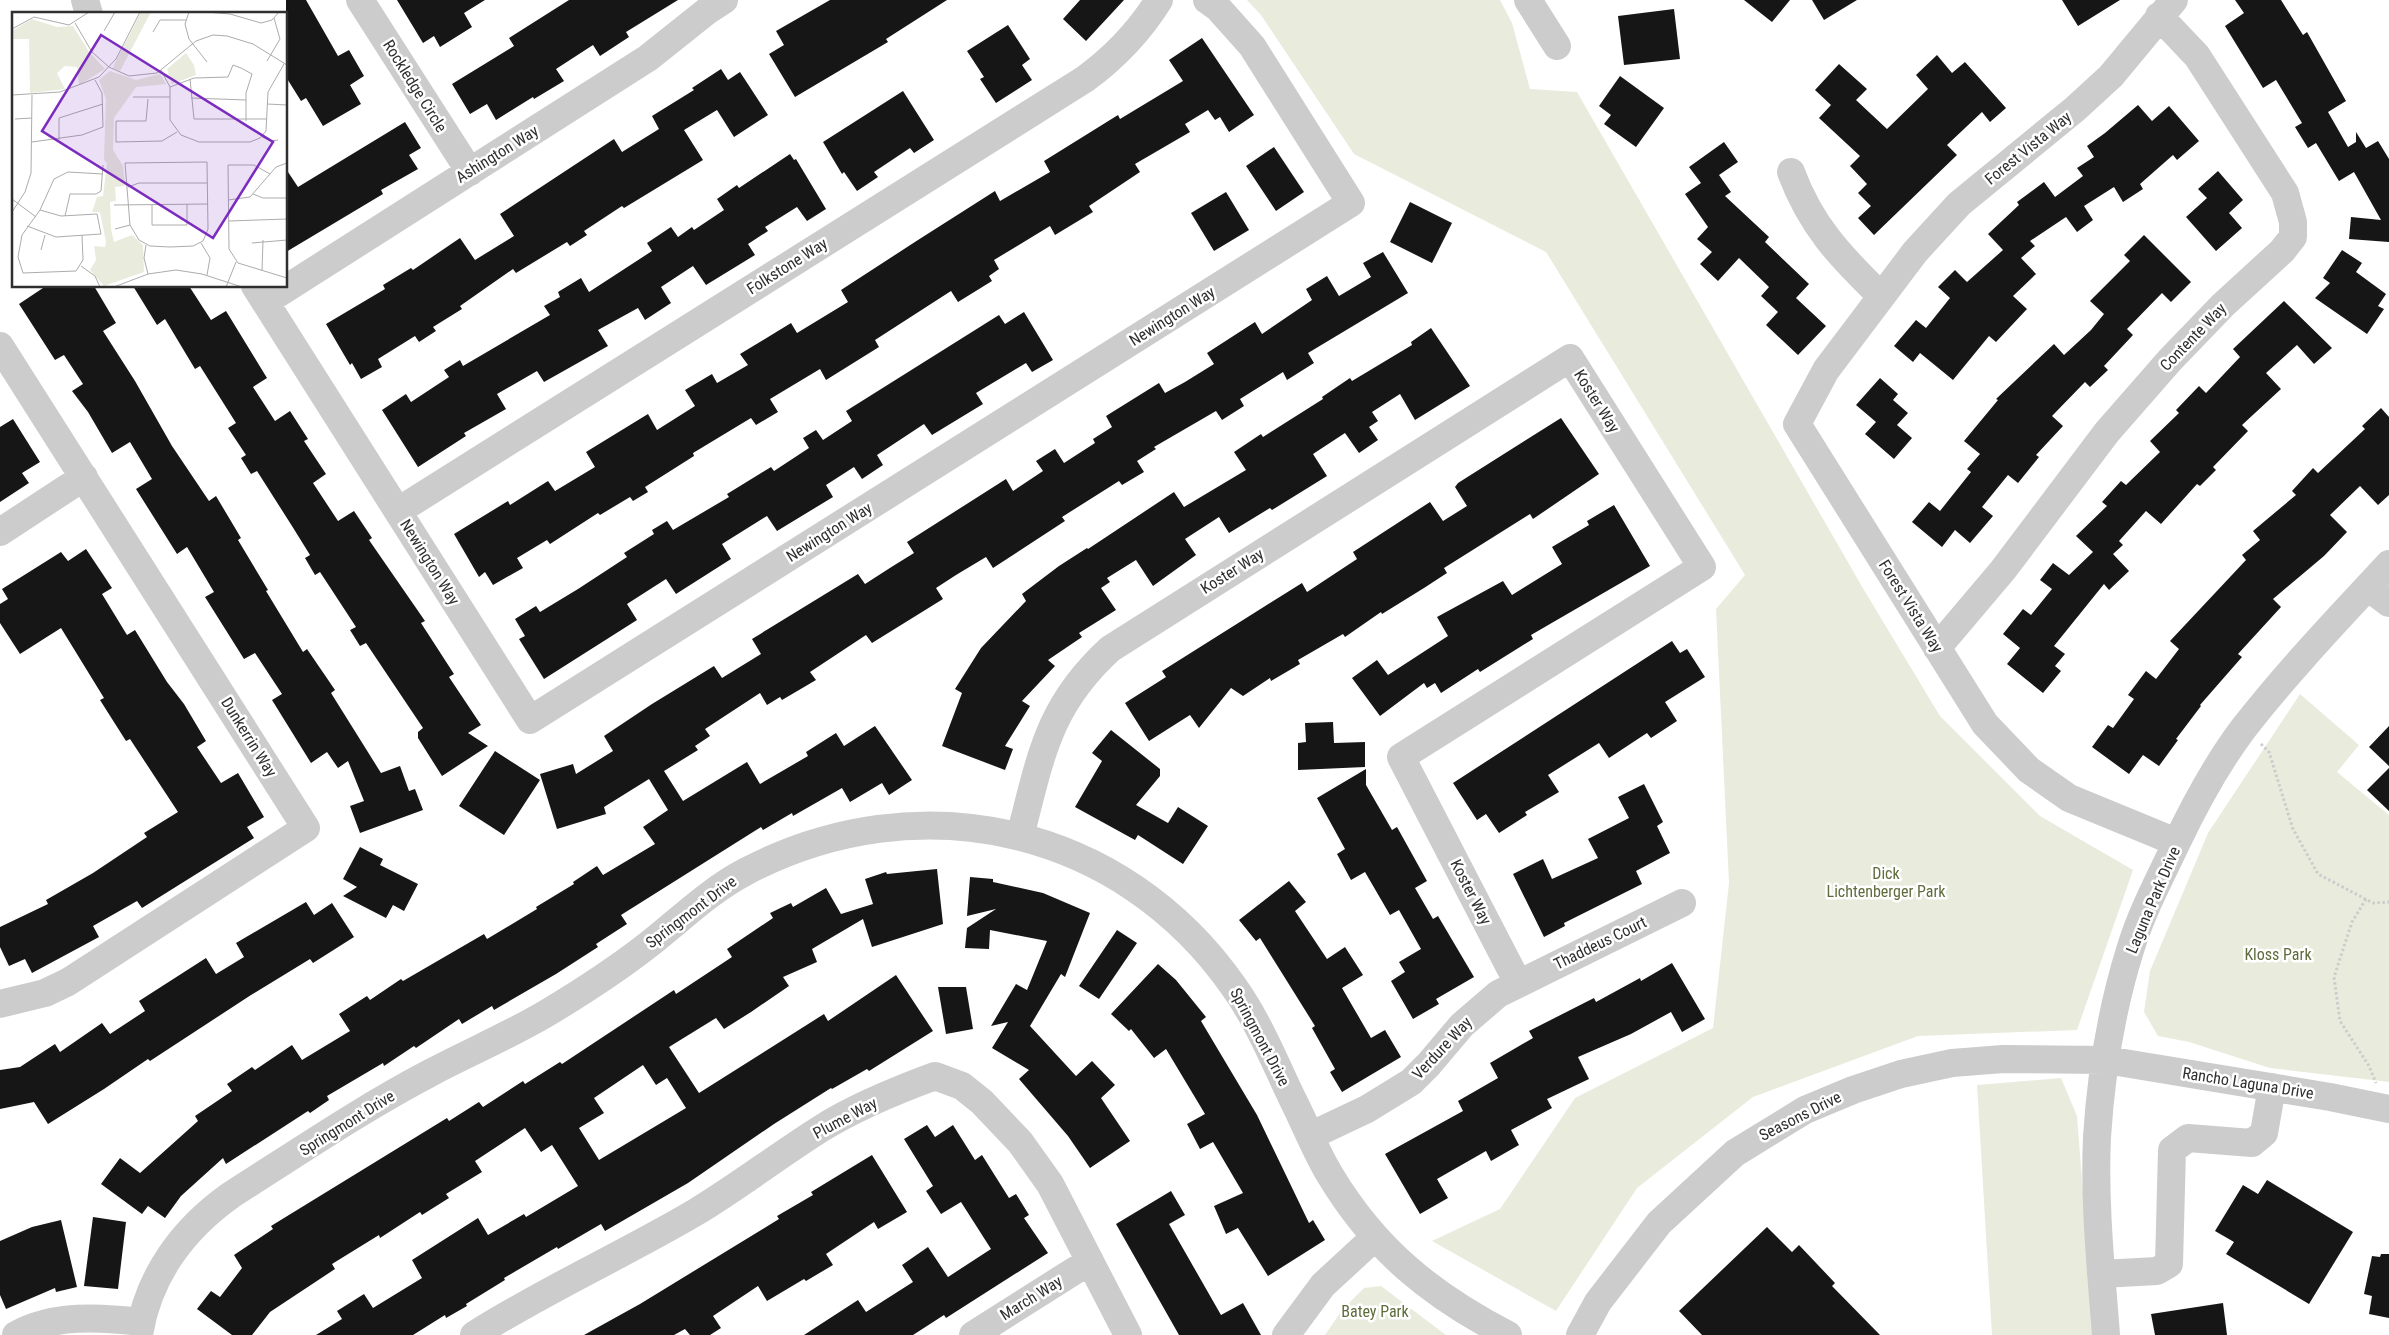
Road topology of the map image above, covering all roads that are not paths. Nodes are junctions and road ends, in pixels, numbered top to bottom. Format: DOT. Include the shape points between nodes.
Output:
graph roads {
  1 [pos="360,0"];
  2 [pos="724,0"];
  3 [pos="1158,0"];
  4 [pos="1207,0"];
  5 [pos="1528,0"];
  6 [pos="2167,8"];
  7 [pos="1556,46"];
  8 [pos="470,172"];
  9 [pos="1792,172"];
  10 [pos="288,278"];
  11 [pos="260,294"];
  12 [pos="1880,295"];
  13 [pos="0,346"];
  14 [pos="84,477"];
  15 [pos="398,511"];
  16 [pos="0,532"];
  17 [pos="2389,564"];
  18 [pos="2379,594"];
  19 [pos="1937,648"];
  20 [pos="1020,836"];
  21 [pos="2176,842"];
  22 [pos="1682,903"];
  23 [pos="1518,983"];
  24 [pos="0,1004"];
  25 [pos="2106,1060"];
  26 [pos="2272,1087"];
  27 [pos="2379,1107"];
  28 [pos="1310,1136"];
  29 [pos="1375,1237"];
  30 [pos="1090,1261"];
  31 [pos="2101,1274"];
  32 [pos="140,1328"];
  33 [pos="16,1335"];
  34 [pos="474,1335"];
  35 [pos="973,1335"];
  36 [pos="1128,1335"];
  37 [pos="1286,1335"];
  38 [pos="1508,1335"];
  39 [pos="1580,1335"];
  40 [pos="2106,1335"];
  1 -- 8 [label="street, Rockledge Circle"];
  2 -- 8 [label="street, Ashington Way" via="648,58"];
  3 -- 15 [label="street, Folkstone Way" via="1136,34 1084,78"];
  4 -- 15 [label="street, Newington Way" via="1252,46 1351,203 530,720"];
  5 -- 7 [label="street"];
  6 -- 12 [label="street, Forest Vista Way" via="2111,76 1959,204"];
  6 -- 19 [label="street, Contente Way" via="2285,193 2293,222 2293,237 2223,305 2107,432 2003,570"];
  8 -- 10 [label="street, Ashington Way"];
  9 -- 12 [label="street" via="1811,217 1825,238"];
  11 -- 15 [label="street, Newington Way"];
  12 -- 19 [label="street, Forest Vista Way" via="1826,370 1797,424"];
  13 -- 14 [label="street, Dunkerrin Way"];
  14 -- 16 [label="street"];
  14 -- 24 [label="street, Dunkerrin Way" via="306,828 68,982 45,993"];
  17 -- 18 [label="street, Laguna Park Drive"];
  18 -- 21 [label="street, Laguna Park Drive" via="2295,666 2213,773"];
  19 -- 21 [label="street, Forest Vista Way" via="1985,724 2029,770 2069,798"];
  20 -- 23 [label="street, Koster Way" via="1042,754 1058,715 1075,686 1110,649 1570,358 1702,567 1401,757"];
  20 -- 28 [label="street, Springmont Drive" via="1081,858 1127,882 1168,913 1205,949 1251,1013"];
  20 -- 32 [label="street, Springmont Drive" via="960,826 917,824 866,829 791,850 744,873 701,901 645,947 587,988 542,1016 372,1106 211,1209 193,1226 163,1266 152,1288"];
  21 -- 25 [label="street, Laguna Park Drive" via="2150,896 2132,945 2117,995"];
  22 -- 23 [label="street, Thaddeus Court"];
  23 -- 28 [label="street, Verdure Way" via="1480,1008 1410,1082 1367,1109"];
  25 -- 26 [label="street, Rancho Laguna Drive"];
  25 -- 31 [label="street, Laguna Park Drive" via="2097,1135"];
  25 -- 39 [label="street, Seasons Drive" via="2003,1059 1952,1064 1893,1077 1805,1110 1734,1152 1659,1223 1598,1302"];
  26 -- 27 [label="street, Rancho Laguna Drive"];
  26 -- 31 [label="street" via="2264,1133 2252,1143 2188,1138 2172,1150 2170,1264 2157,1271"];
  28 -- 29 [label="street, Springmont Drive" via="1342,1193"];
  29 -- 37 [label="street" via="1322,1285"];
  29 -- 38 [label="street, Springmont Drive" via="1399,1262 1442,1297"];
  30 -- 34 [label="street, Plume Way" via="1050,1184 1020,1142 962,1086 935,1076 850,1112 716,1200 517,1308"];
  30 -- 35 [label="street, March Way"];
  30 -- 36 [label="street, Plume Way"];
  31 -- 40 [label="street, Laguna Park Drive"];
  32 -- 33 [label="street" via="101,1318 68,1319"];
}
